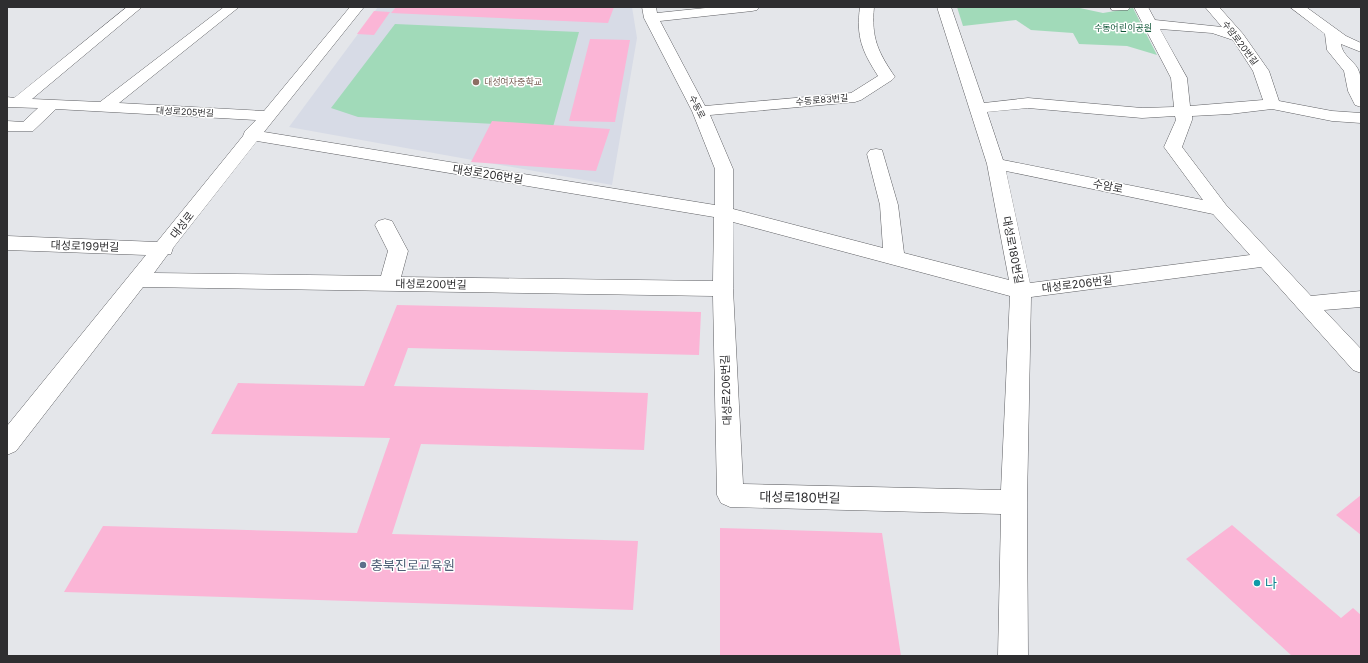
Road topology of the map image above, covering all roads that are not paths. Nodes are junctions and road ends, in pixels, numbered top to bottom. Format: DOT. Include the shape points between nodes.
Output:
graph roads {
  1 [pos="136,7"];
  2 [pos="232,7"];
  3 [pos="357,7"];
  4 [pos="752,7"];
  5 [pos="867,7"];
  6 [pos="944,7"];
  7 [pos="1116,7"];
  8 [pos="1123,7"];
  9 [pos="1141,7"];
  10 [pos="1212,7"];
  11 [pos="1297,7"];
  12 [pos="650,13"];
  13 [pos="1150,24"];
  14 [pos="1332,33"];
  15 [pos="1238,37"];
  16 [pos="1361,48"];
  17 [pos="1361,63"];
  18 [pos="12,102"];
  19 [pos="1361,102"];
  20 [pos="1272,104"];
  21 [pos="51,105"];
  22 [pos="104,108"];
  23 [pos="977,108"];
  24 [pos="1182,110"];
  25 [pos="700,111"];
  26 [pos="267,116"];
  27 [pos="1361,118"];
  28 [pos="7,126"];
  29 [pos="251,135"];
  30 [pos="876,154"];
  31 [pos="996,164"];
  32 [pos="1219,209"];
  33 [pos="724,213"];
  34 [pos="385,225"];
  35 [pos="7,243"];
  36 [pos="164,249"];
  37 [pos="894,257"];
  38 [pos="1264,260"];
  39 [pos="139,280"];
  40 [pos="389,284"];
  41 [pos="723,288"];
  42 [pos="1021,291"];
  43 [pos="1361,299"];
  44 [pos="1306,304"];
  45 [pos="1361,364"];
  46 [pos="7,444"];
  47 [pos="730,495"];
  48 [pos="1014,502"];
  49 [pos="1013,656"];
  1 -- 18 [label="street, 대성로205번길"];
  2 -- 22 [label="street"];
  3 -- 26 [label="street, 대성로"];
  4 -- 12 [label="street"];
  5 -- 25 [label="street, 수동로83번길" via="864,27 871,52 887,77 855,97"];
  6 -- 23 [label="street, 대성로180번길"];
  7 -- 8 [label="street"];
  9 -- 13 [label="street"];
  10 -- 15 [label="street, 수암로20번길"];
  11 -- 14 [label="street"];
  12 -- 25 [label="street, 수동로"];
  13 -- 15 [label="street" via="1214,29"];
  13 -- 24 [label="street" via="1179,78"];
  14 -- 16 [label="street"];
  14 -- 17 [label="street"];
  14 -- 19 [label="street" via="1334,50 1351,70"];
  15 -- 20 [label="street, 수암로20번길" via="1261,71"];
  18 -- 21 [label="street, 대성로205번길"];
  20 -- 24 [label="street" via="1230,109"];
  20 -- 27 [label="street" via="1332,116"];
  21 -- 22 [label="street, 대성로205번길"];
  21 -- 28 [label="street" via="27,127"];
  22 -- 26 [label="street, 대성로205번길"];
  23 -- 24 [label="street" via="1028,103 1142,113"];
  23 -- 31 [label="street, 대성로180번길"];
  24 -- 32 [label="street" via="1184,120 1173,147"];
  25 -- 33 [label="street, 수동로" via="724,169"];
  26 -- 29 [label="street, 대성로"];
  29 -- 33 [label="street, 대성로206번길"];
  29 -- 36 [label="street, 대성로"];
  30 -- 37 [label="street" via="889,205"];
  31 -- 32 [label="street, 수암로"];
  31 -- 42 [label="street, 대성로180번길"];
  32 -- 38 [label="street"];
  33 -- 37 [label="street, 대성로206번길"];
  33 -- 41 [label="street, 대성로206번길"];
  34 -- 40 [label="street" via="398,251"];
  35 -- 36 [label="street, 대성로199번길"];
  36 -- 39 [label="street, 대성로"];
  37 -- 42 [label="street, 대성로206번길"];
  38 -- 42 [label="street, 대성로206번길"];
  38 -- 44 [label="street"];
  39 -- 40 [label="street, 대성로200번길"];
  39 -- 46 [label="street, 대성로"];
  40 -- 41 [label="street, 대성로200번길"];
  41 -- 47 [label="street, 대성로206번길"];
  42 -- 48 [label="street, 대성로180번길"];
  43 -- 44 [label="street"];
  44 -- 45 [label="street"];
  47 -- 48 [label="street, 대성로180번길"];
  48 -- 49 [label="street, 대성로180번길"];
}
